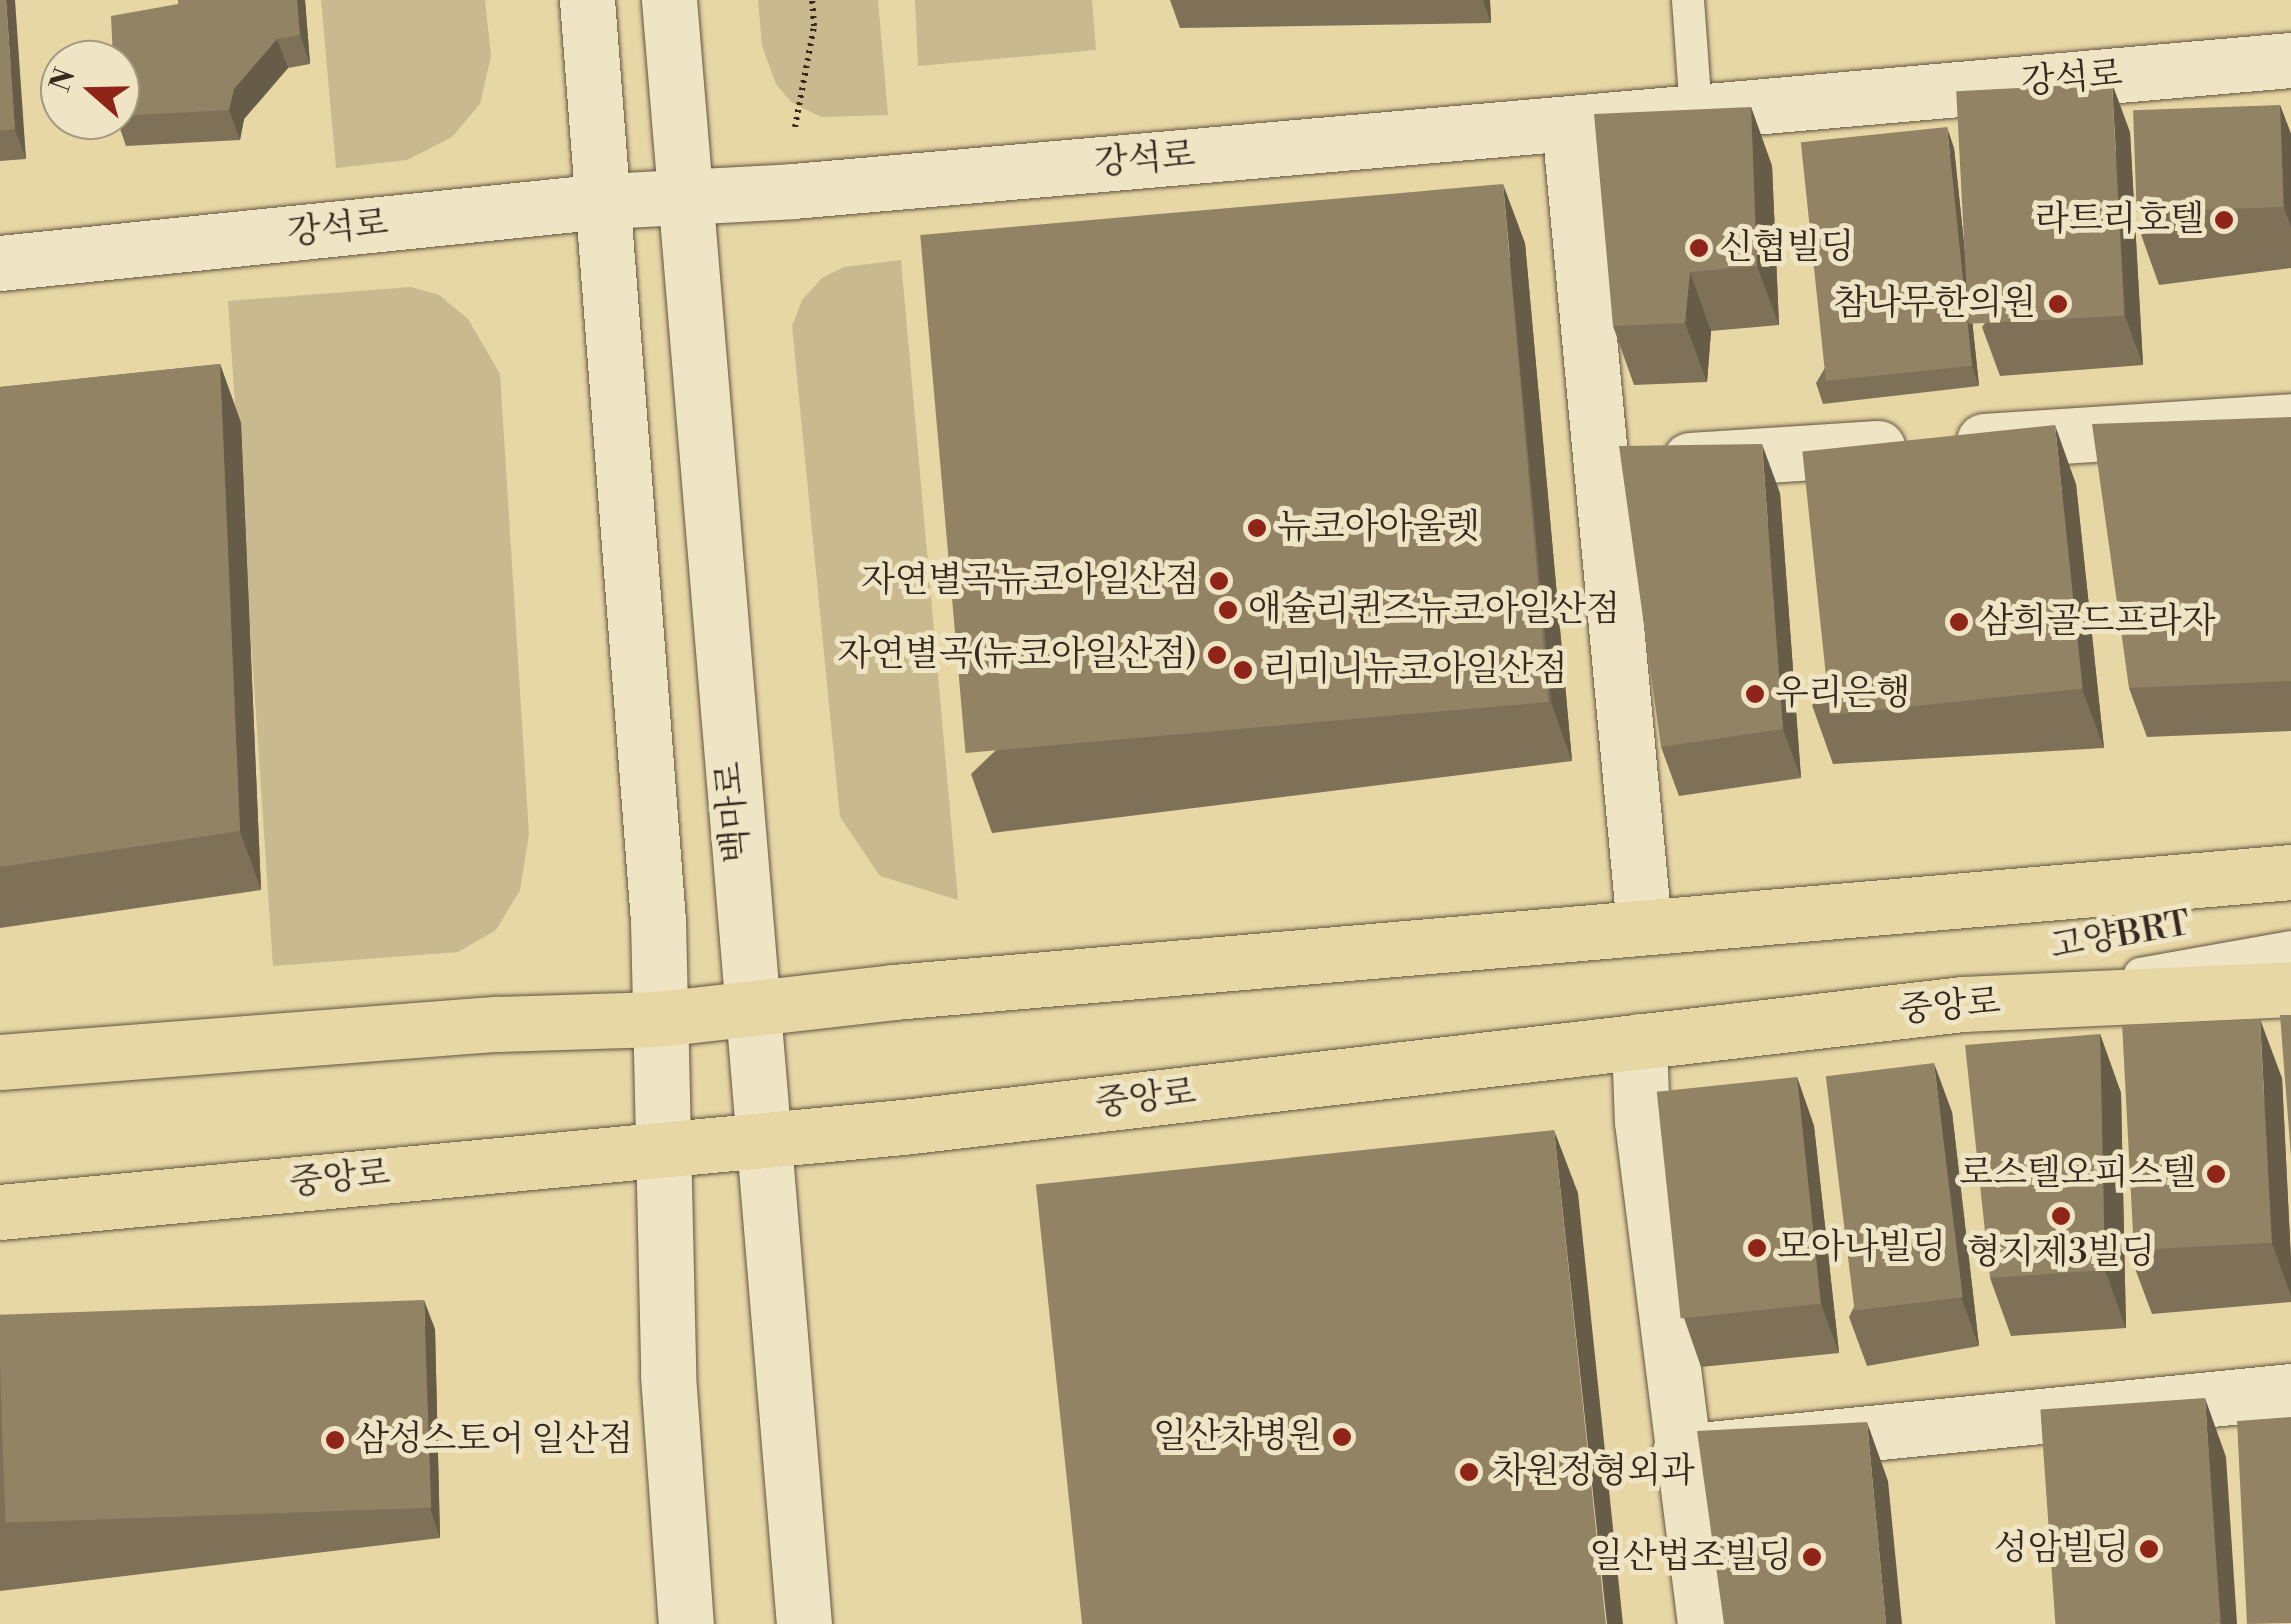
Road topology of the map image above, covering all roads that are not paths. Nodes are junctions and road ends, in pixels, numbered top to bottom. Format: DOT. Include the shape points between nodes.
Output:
graph roads {
  1 [pos="587,0"];
  2 [pos="669,0"];
  3 [pos="1688,0"];
  4 [pos="2291,60"];
  5 [pos="1696,111"];
  6 [pos="1569,124"];
  7 [pos="684,195"];
  8 [pos="604,201"];
  9 [pos="0,262"];
  10 [pos="2291,421"];
  11 [pos="1597,466"];
  12 [pos="2291,872"];
  13 [pos="1644,928"];
  14 [pos="2291,947"];
  15 [pos="2291,988"];
  16 [pos="1963,1004"];
  17 [pos="751,1008"];
  18 [pos="658,1019"];
  19 [pos="1639,1040"];
  20 [pos="0,1062"];
  21 [pos="762,1138"];
  22 [pos="665,1145"];
  23 [pos="0,1212"];
  24 [pos="2291,1392"];
  25 [pos="1680,1452"];
  26 [pos="686,1624"];
  27 [pos="804,1624"];
  28 [pos="1705,1624"];
  1 -- 8 [label="street"];
  2 -- 7 [label="street, 백마로"];
  3 -- 5 [label="lane"];
  4 -- 5 [label="street, 강석로"];
  5 -- 6 [label="street, 강석로"];
  6 -- 7 [label="street, 강석로"];
  6 -- 11 [label="street"];
  7 -- 8 [label="street, 강석로"];
  7 -- 17 [label="street, 백마로"];
  8 -- 9 [label="street, 강석로"];
  8 -- 18 [label="street" via="658,920"];
  10 -- 11 [label="street"];
  11 -- 13 [label="street"];
  12 -- 13 [label="main road"];
  13 -- 17 [label="main road"];
  14 -- 16 [label="lane, 고양BRT"];
  15 -- 16 [label="main road, 중앙로"];
  16 -- 19 [label="main road, 중앙로"];
  17 -- 18 [label="main road"];
  17 -- 21 [label="street, 백마로"];
  18 -- 20 [label="main road"];
  18 -- 22 [label="street"];
  19 -- 21 [label="main road, 중앙로"];
  19 -- 25 [label="street" via="1642,1121"];
  21 -- 22 [label="main road, 중앙로"];
  21 -- 27 [label="street, 백마로"];
  22 -- 23 [label="main road, 중앙로"];
  22 -- 26 [label="street" via="668,1375"];
  24 -- 25 [label="street"];
  25 -- 28 [label="street"];
}
